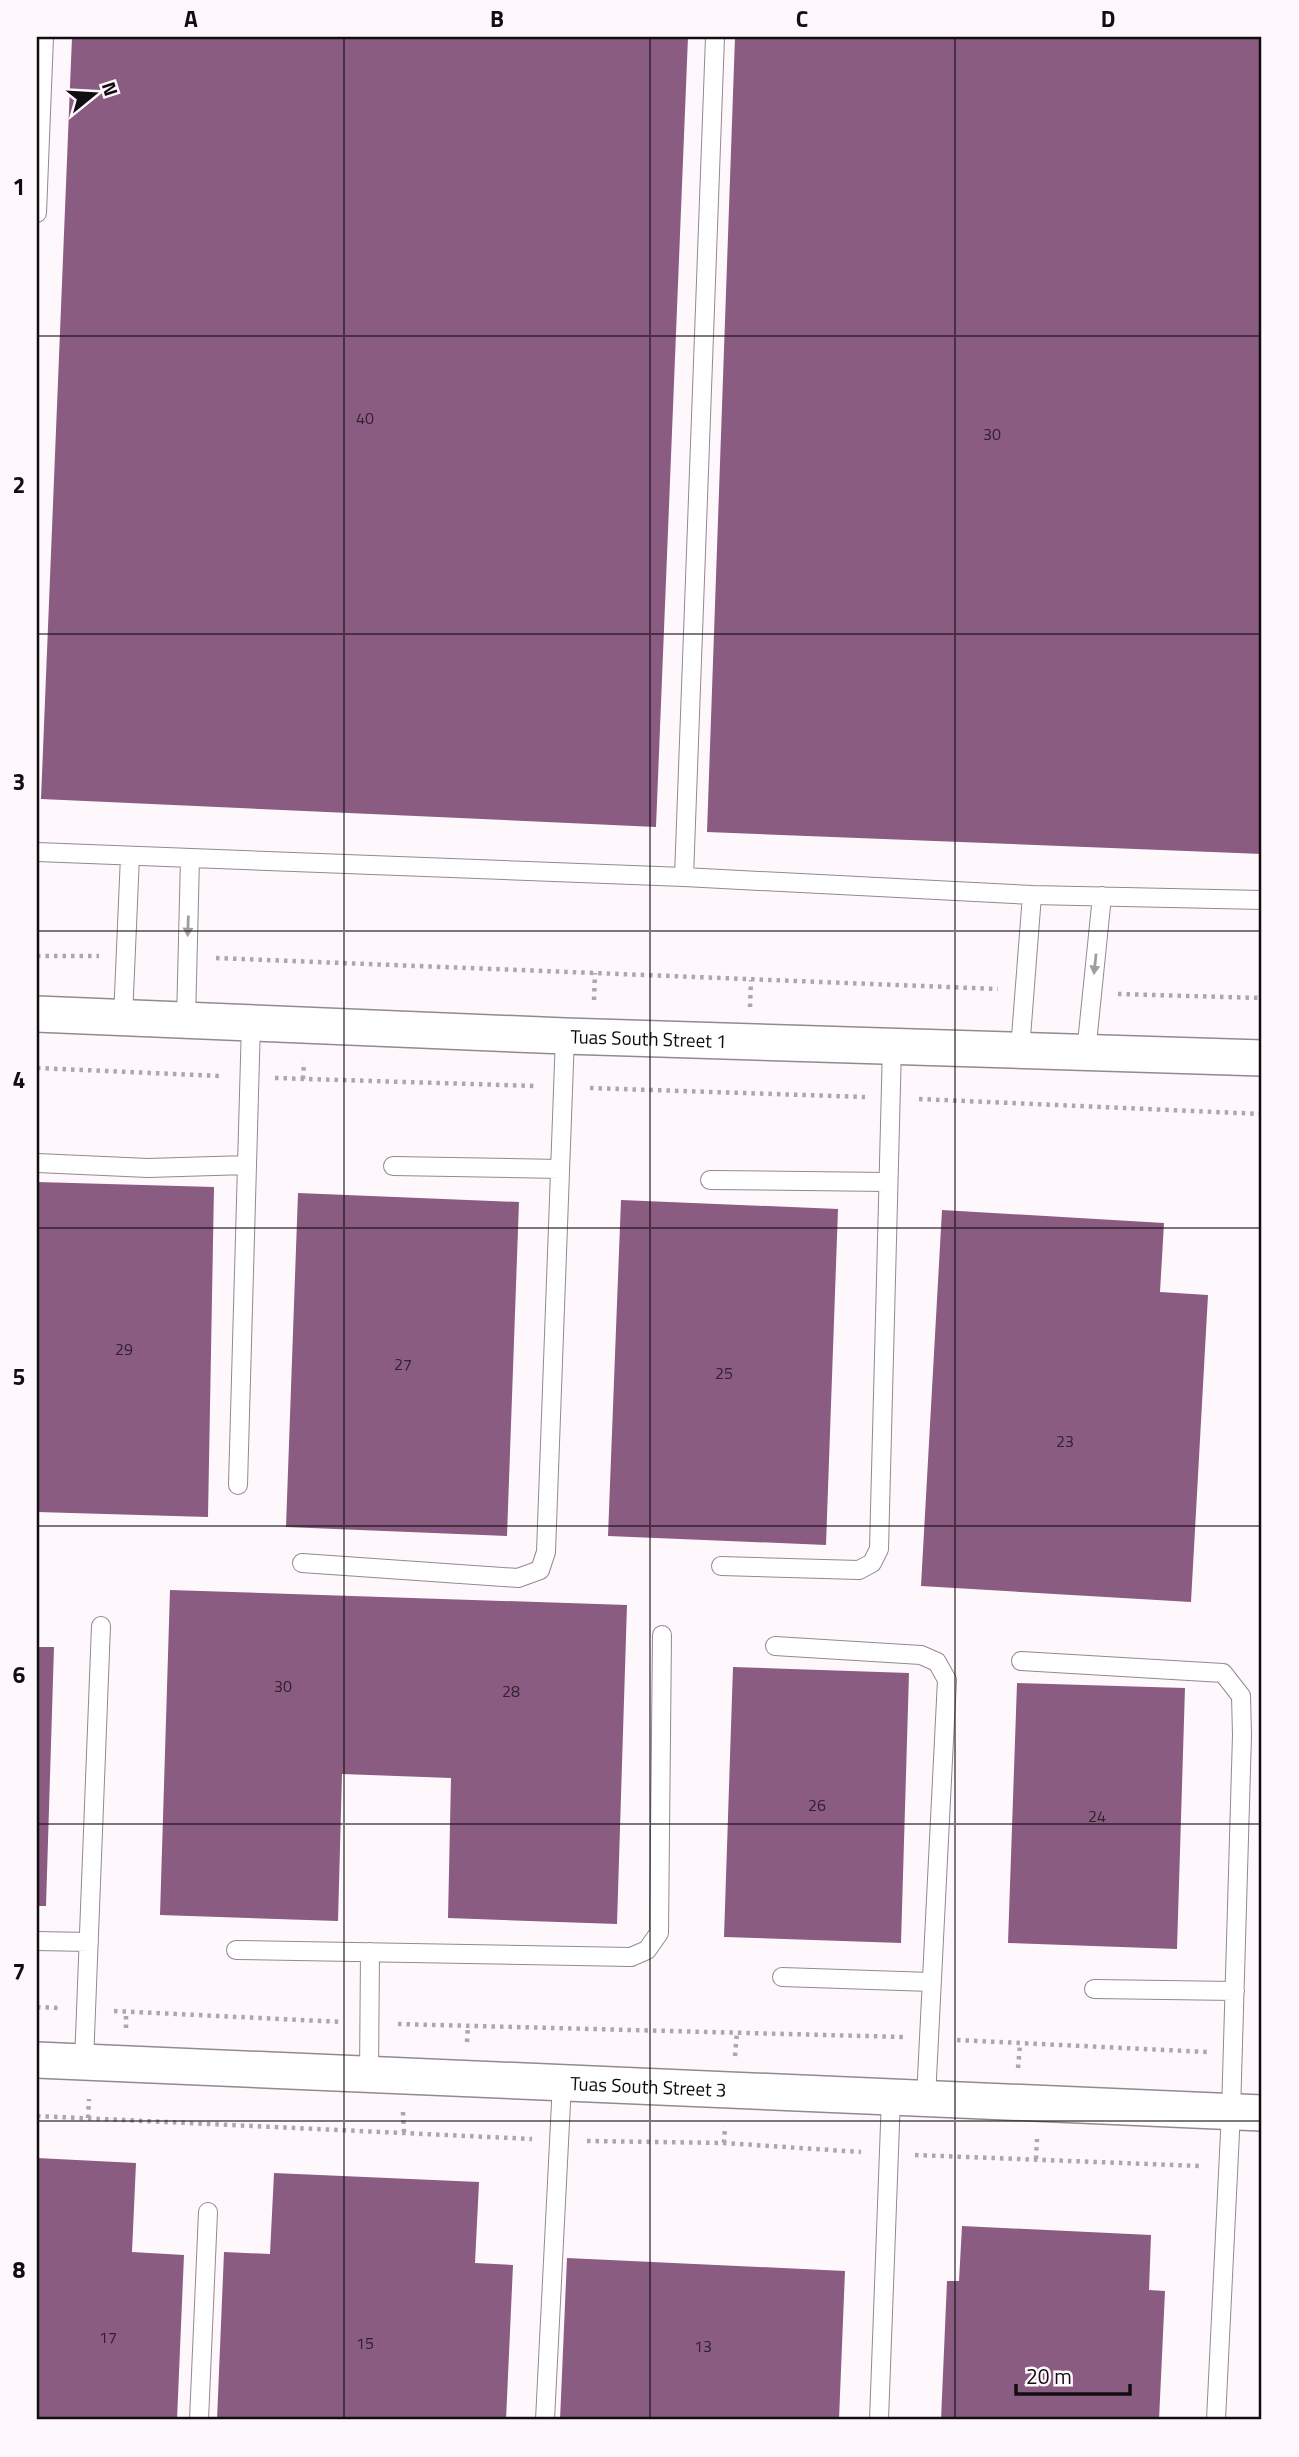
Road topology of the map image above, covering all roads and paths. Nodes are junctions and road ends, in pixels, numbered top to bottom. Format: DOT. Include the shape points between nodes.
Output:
graph roads {
  1 [pos="44,37"];
  2 [pos="715,37"];
  3 [pos="37,213"];
  4 [pos="37,852"];
  5 [pos="130,856"];
  6 [pos="190,858"];
  7 [pos="684,877"];
  8 [pos="1032,895"];
  9 [pos="1102,896"];
  10 [pos="1262,901"];
  11 [pos="37,956"];
  12 [pos="124,956"];
  13 [pos="187,957"];
  14 [pos="1025,990"];
  15 [pos="1092,993"];
  16 [pos="1262,998"];
  17 [pos="37,1014"];
  18 [pos="123,1018"];
  19 [pos="186,1021"];
  20 [pos="251,1023"];
  21 [pos="565,1036"];
  22 [pos="892,1047"];
  23 [pos="1020,1050"];
  24 [pos="1086,1053"];
  25 [pos="1262,1059"];
  26 [pos="37,1068"];
  27 [pos="249,1077"];
  28 [pos="563,1087"];
  29 [pos="891,1098"];
  30 [pos="1262,1114"];
  31 [pos="37,1163"];
  32 [pos="247,1165"];
  33 [pos="393,1166"];
  34 [pos="560,1169"];
  35 [pos="710,1180"];
  36 [pos="888,1182"];
  37 [pos="238,1485"];
  38 [pos="302,1563"];
  39 [pos="721,1566"];
  40 [pos="102,1626"];
  41 [pos="662,1635"];
  42 [pos="775,1646"];
  43 [pos="1021,1661"];
  44 [pos="37,1941"];
  45 [pos="89,1942"];
  46 [pos="236,1950"];
  47 [pos="370,1952"];
  48 [pos="782,1977"];
  49 [pos="931,1982"];
  50 [pos="1094,1989"];
  51 [pos="1235,1991"];
  52 [pos="37,2007"];
  53 [pos="86,2009"];
  54 [pos="369,2024"];
  55 [pos="929,2038"];
  56 [pos="1233,2053"];
  57 [pos="37,2060"];
  58 [pos="83,2062"];
  59 [pos="369,2075"];
  60 [pos="562,2083"];
  61 [pos="891,2097"];
  62 [pos="926,2098"];
  63 [pos="1247,2113"];
  64 [pos="37,2116"];
  65 [pos="559,2140"];
  66 [pos="208,2211"];
  67 [pos="199,2420"];
  68 [pos="545,2420"];
  69 [pos="879,2420"];
  70 [pos="1216,2420"];
  1 -- 3 [label="lane"];
  2 -- 7 [label="lane"];
  4 -- 5 [label="lane"];
  5 -- 6 [label="lane"];
  5 -- 12 [label="lane"];
  6 -- 7 [label="lane"];
  6 -- 13 [label="lane, one-way"];
  7 -- 8 [label="lane"];
  8 -- 9 [label="lane"];
  8 -- 14 [label="lane"];
  9 -- 10 [label="lane"];
  9 -- 15 [label="lane, one-way"];
  11 -- 12 [label="path"];
  12 -- 18 [label="lane"];
  13 -- 14 [label="path"];
  13 -- 19 [label="lane"];
  14 -- 23 [label="lane"];
  15 -- 16 [label="path"];
  15 -- 24 [label="lane"];
  17 -- 18 [label="street, Tuas South Street 1"];
  18 -- 19 [label="street, Tuas South Street 1"];
  19 -- 20 [label="street, Tuas South Street 1"];
  20 -- 21 [label="street, Tuas South Street 1"];
  20 -- 27 [label="lane"];
  21 -- 22 [label="street, Tuas South Street 1"];
  21 -- 28 [label="lane"];
  22 -- 23 [label="street, Tuas South Street 1"];
  22 -- 29 [label="lane"];
  23 -- 24 [label="street, Tuas South Street 1"];
  24 -- 25 [label="street, Tuas South Street 1"];
  26 -- 27 [label="path"];
  27 -- 28 [label="path"];
  27 -- 32 [label="lane"];
  28 -- 29 [label="path"];
  28 -- 34 [label="lane"];
  29 -- 30 [label="path"];
  29 -- 36 [label="lane"];
  31 -- 32 [label="lane" via="148,1168"];
  32 -- 37 [label="lane"];
  33 -- 34 [label="lane"];
  34 -- 38 [label="lane" via="546,1552 540,1570 518,1578"];
  35 -- 36 [label="lane"];
  36 -- 39 [label="lane" via="880,1549 872,1563 859,1570"];
  40 -- 45 [label="lane"];
  41 -- 47 [label="lane" via="659,1933 647,1950 631,1957"];
  42 -- 49 [label="lane" via="921,1654 937,1662 947,1680"];
  43 -- 51 [label="lane" via="1223,1673 1241,1696"];
  44 -- 45 [label="lane"];
  45 -- 53 [label="lane"];
  46 -- 47 [label="lane"];
  47 -- 54 [label="lane"];
  48 -- 49 [label="lane"];
  49 -- 55 [label="lane"];
  50 -- 51 [label="lane"];
  51 -- 56 [label="lane"];
  52 -- 53 [label="path"];
  53 -- 54 [label="path"];
  53 -- 58 [label="lane"];
  54 -- 55 [label="path"];
  54 -- 59 [label="lane"];
  55 -- 56 [label="path"];
  55 -- 62 [label="lane"];
  56 -- 63 [label="lane"];
  57 -- 58 [label="street, Tuas South Street 3"];
  58 -- 59 [label="street, Tuas South Street 3"];
  59 -- 60 [label="street, Tuas South Street 3"];
  60 -- 61 [label="street, Tuas South Street 3"];
  60 -- 65 [label="lane"];
  61 -- 62 [label="street, Tuas South Street 3"];
  61 -- 69 [label="lane"];
  62 -- 63 [label="street, Tuas South Street 3"];
  63 -- 70 [label="lane"];
  64 -- 65 [label="path"];
  65 -- 68 [label="lane"];
  66 -- 67 [label="lane"];
}
